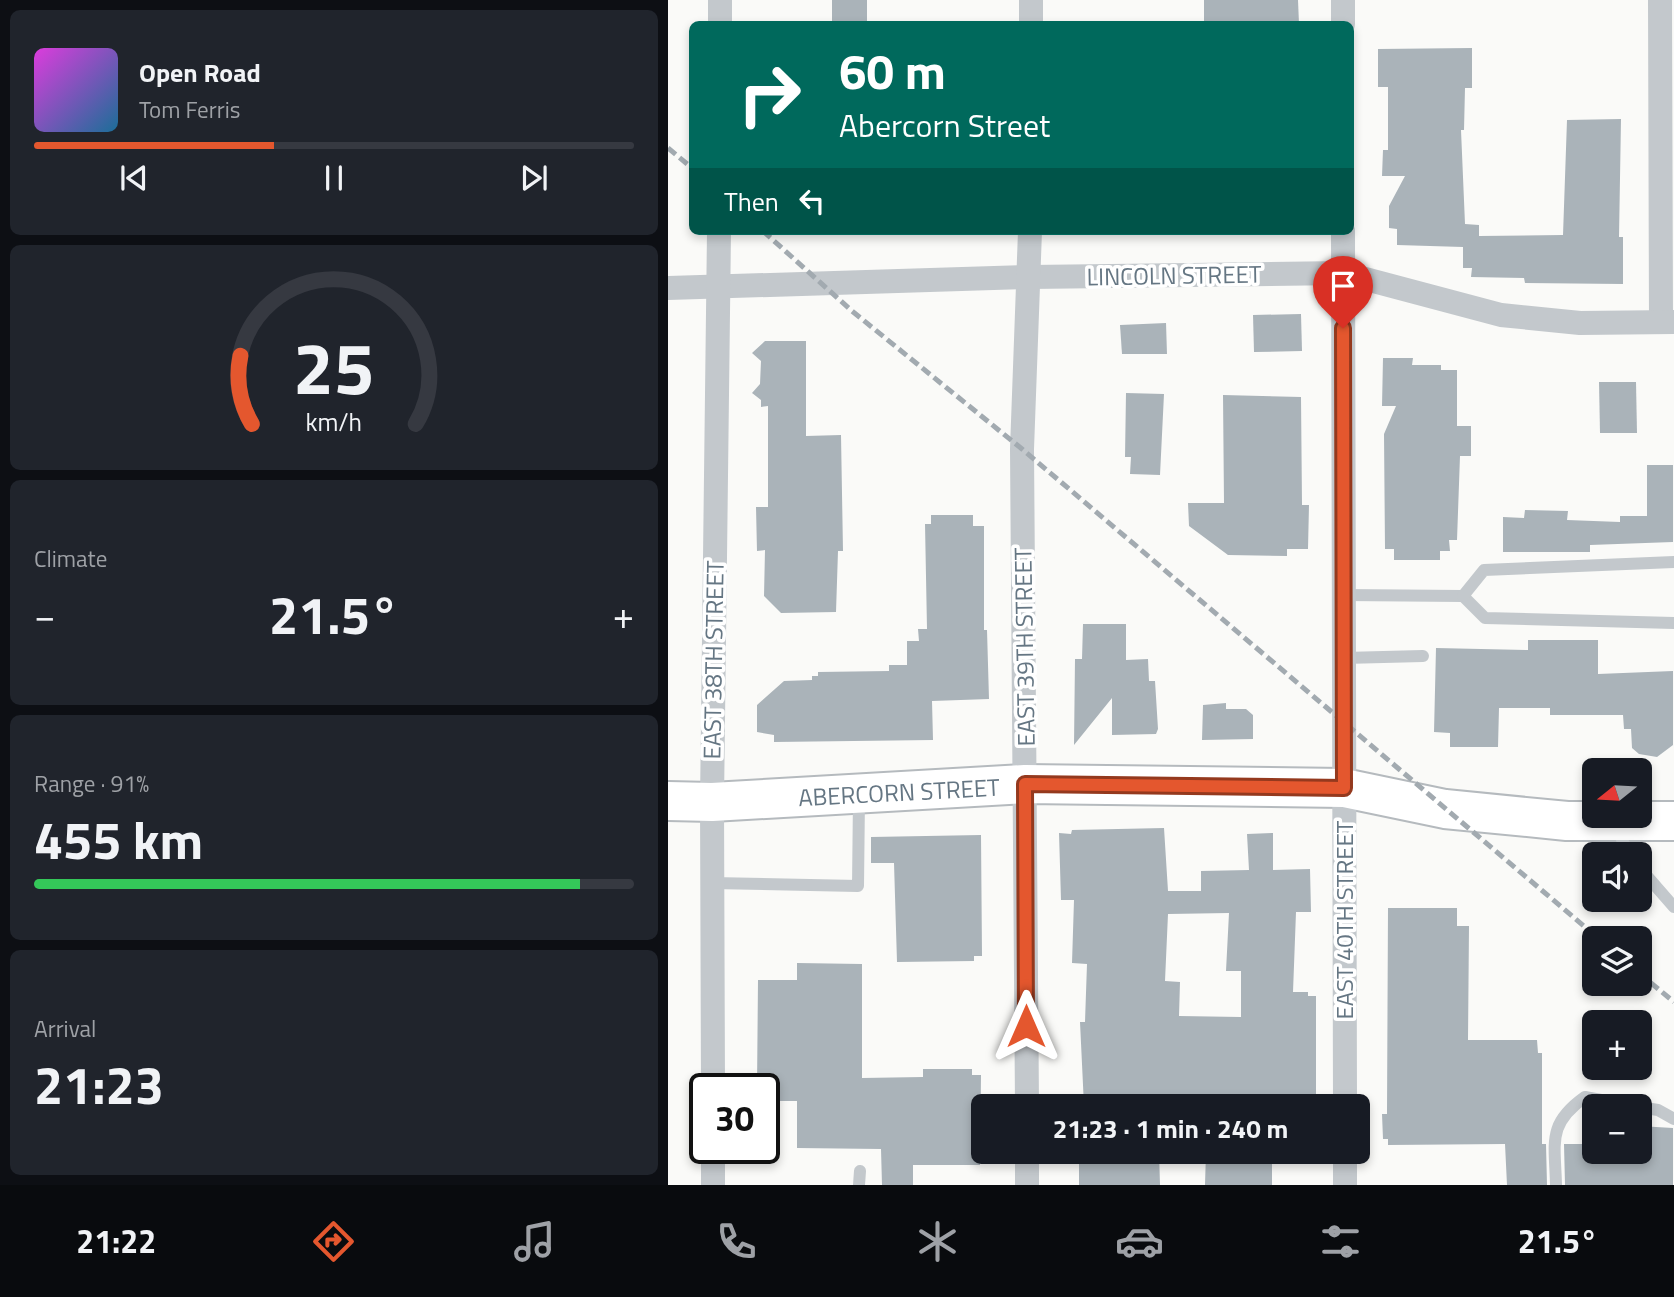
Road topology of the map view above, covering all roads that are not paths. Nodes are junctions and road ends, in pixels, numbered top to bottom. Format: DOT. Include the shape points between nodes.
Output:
graph roads {
  1 [pos="720,0"];
  2 [pos="1031,0"];
  3 [pos="1343,0"];
  4 [pos="1660,0"];
  5 [pos="720,21"];
  6 [pos="1031,21"];
  7 [pos="1343,21"];
  8 [pos="1667,44"];
  9 [pos="719,235"];
  10 [pos="1030,235"];
  11 [pos="1343,235"];
  12 [pos="1343,272"];
  13 [pos="1030,277"];
  14 [pos="719,287"];
  15 [pos="668,288"];
  16 [pos="1667,322"];
  17 [pos="1674,562"];
  18 [pos="1344,595"];
  19 [pos="1463,596"];
  20 [pos="1674,623"];
  21 [pos="1423,656"];
  22 [pos="1344,658"];
  23 [pos="1025,784"];
  24 [pos="1344,788"];
  25 [pos="859,794"];
  26 [pos="668,802"];
  27 [pos="712,802"];
  28 [pos="1674,821"];
  29 [pos="1621,838"];
  30 [pos="1652,882"];
  31 [pos="712,883"];
  32 [pos="1674,907"];
  33 [pos="713,1073"];
  34 [pos="1027,1094"];
  35 [pos="1345,1094"];
  36 [pos="1582,1099"];
  37 [pos="1652,1109"];
  38 [pos="1674,1119"];
  39 [pos="713,1164"];
  40 [pos="1027,1164"];
  41 [pos="1345,1164"];
  42 [pos="860,1171"];
  43 [pos="713,1185"];
  44 [pos="859,1185"];
  45 [pos="1027,1185"];
  46 [pos="1345,1185"];
  47 [pos="1556,1185"];
  1 -- 5 [label="street"];
  2 -- 6 [label="street"];
  3 -- 7 [label="street"];
  4 -- 8 [label="street"];
  8 -- 16 [label="street"];
  9 -- 14 [label="street, EAST 38TH STREET"];
  10 -- 13 [label="street, EAST 39TH STREET"];
  11 -- 12 [label="street, EAST 40TH STREET"];
  12 -- 13 [label="street, LINCOLN STREET"];
  12 -- 16 [label="street, LINCOLN STREET" via="1501,315 1580,323"];
  12 -- 18 [label="street, EAST 40TH STREET"];
  13 -- 14 [label="street, LINCOLN STREET"];
  13 -- 23 [label="street, EAST 39TH STREET" via="1022,449"];
  14 -- 15 [label="street, LINCOLN STREET"];
  14 -- 27 [label="street, EAST 38TH STREET"];
  17 -- 19 [label="lane" via="1484,570"];
  18 -- 19 [label="lane"];
  18 -- 22 [label="street, EAST 40TH STREET"];
  19 -- 20 [label="lane" via="1485,618"];
  21 -- 22 [label="lane"];
  22 -- 24 [label="street, EAST 40TH STREET"];
  23 -- 24 [label="main road, ABERCORN STREET"];
  23 -- 25 [label="main road, ABERCORN STREET"];
  23 -- 34 [label="street, EAST 39TH STREET"];
  24 -- 29 [label="main road, ABERCORN STREET" via="1445,809 1567,821"];
  24 -- 35 [label="street, EAST 40TH STREET"];
  25 -- 27 [label="main road, ABERCORN STREET"];
  25 -- 31 [label="lane" via="858,886"];
  26 -- 27 [label="main road, ABERCORN STREET"];
  27 -- 31 [label="street, EAST 38TH STREET"];
  28 -- 29 [label="main road, ABERCORN STREET"];
  30 -- 32 [label="lane"];
  31 -- 33 [label="street, EAST 38TH STREET"];
  36 -- 47 [label="lane" via="1564,1112 1555,1131"];
  37 -- 38 [label="lane"];
  39 -- 43 [label="street"];
  40 -- 45 [label="street"];
  41 -- 46 [label="street"];
  42 -- 44 [label="lane"];
}
